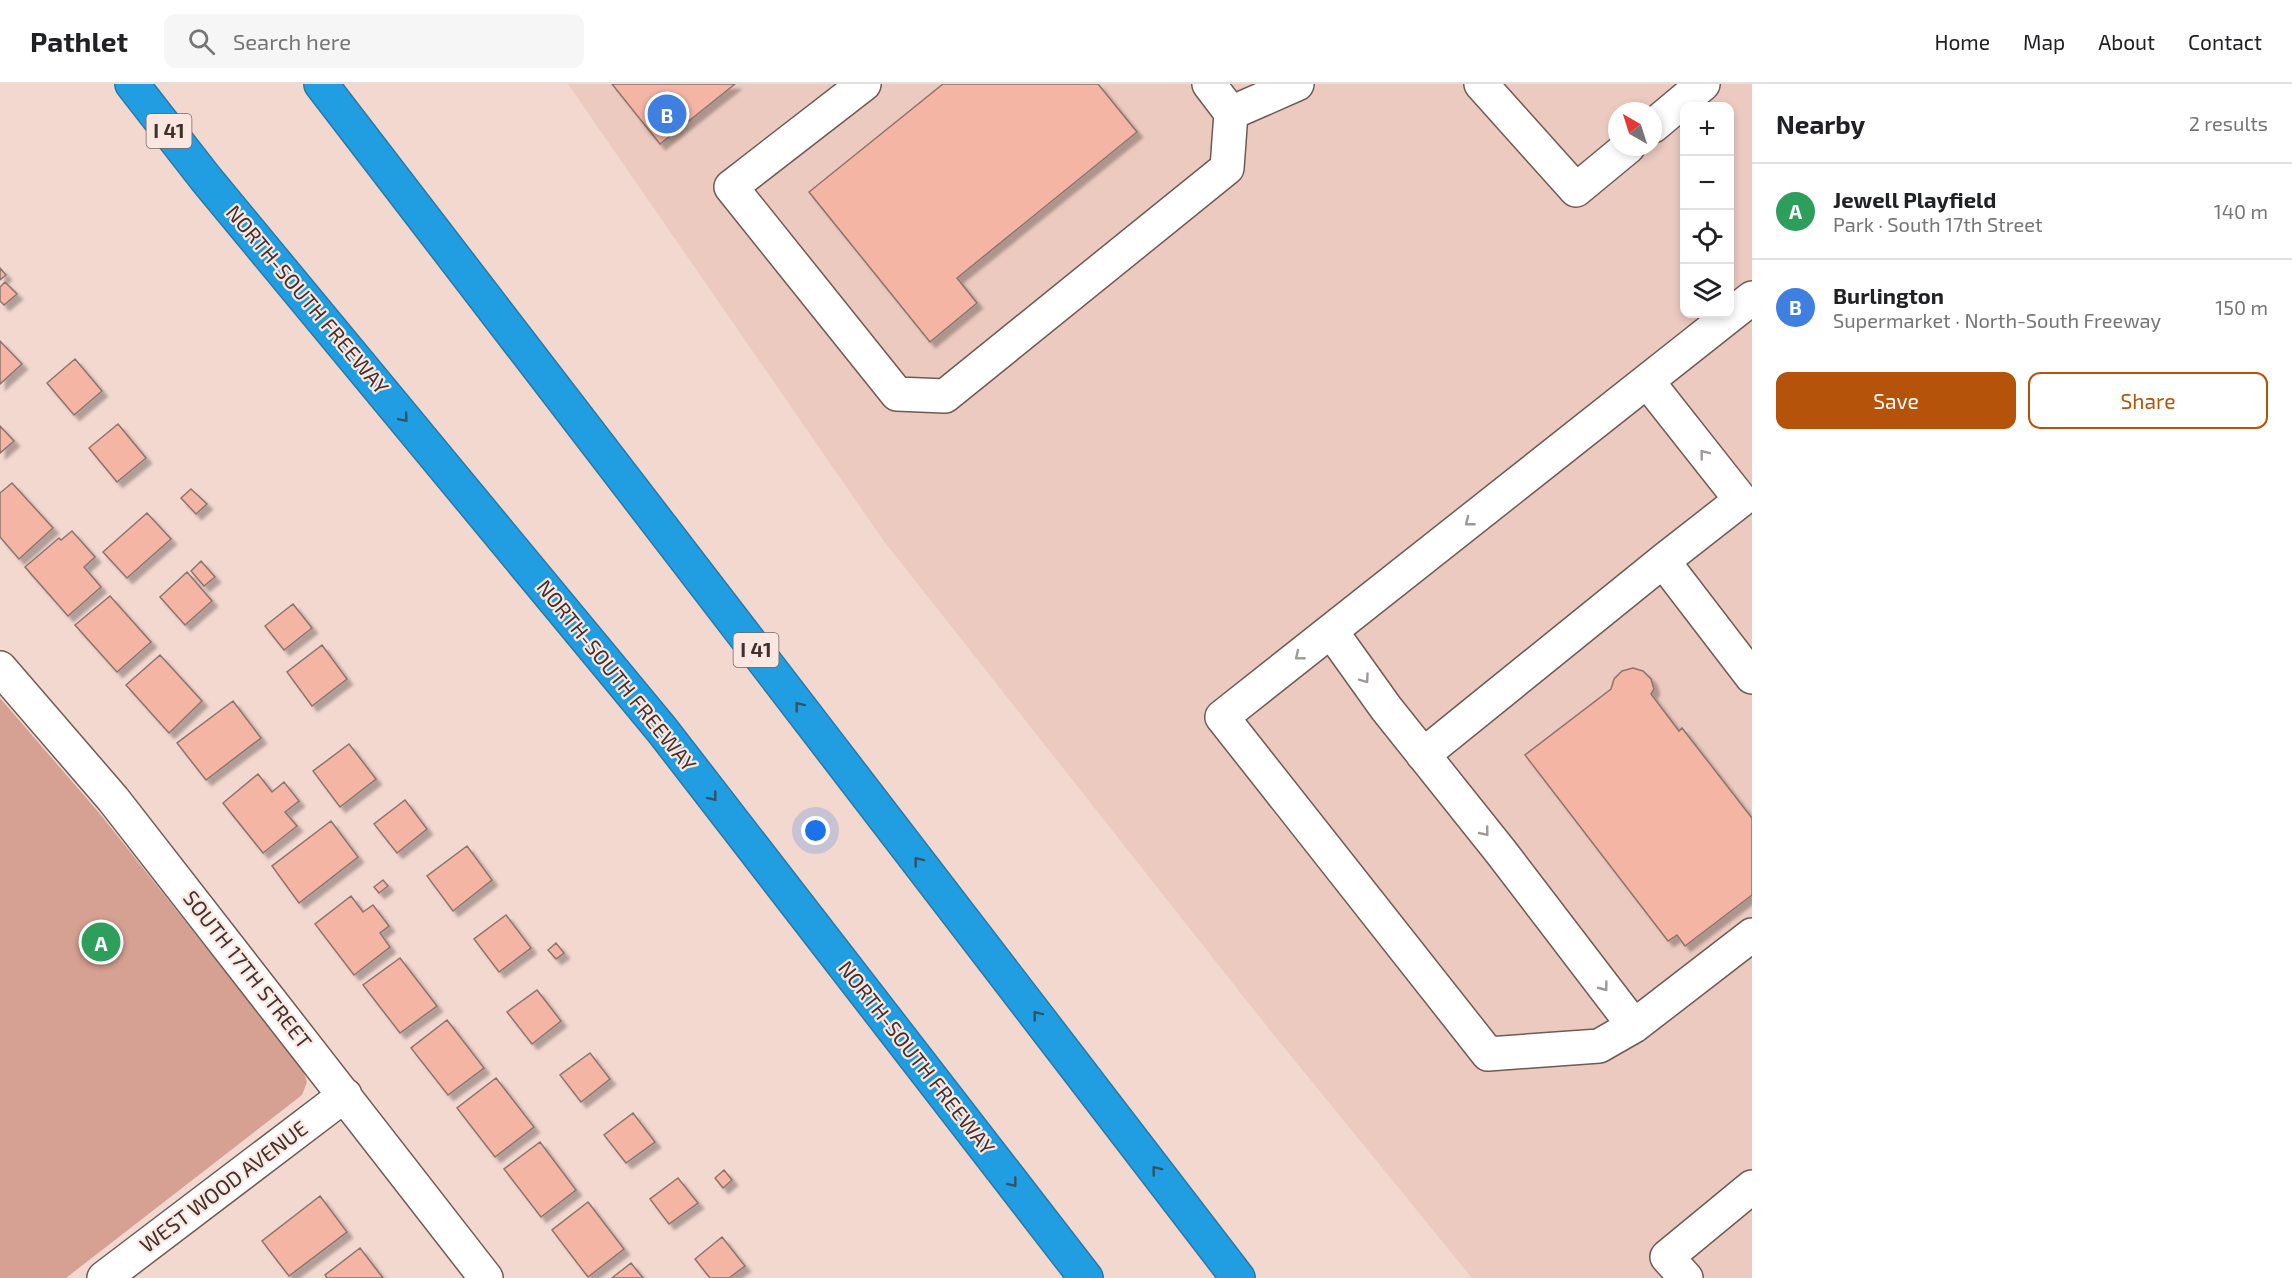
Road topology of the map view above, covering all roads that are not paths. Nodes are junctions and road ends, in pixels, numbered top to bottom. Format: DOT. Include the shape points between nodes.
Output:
graph roads {
  1 [pos="113,84"];
  2 [pos="132,84"];
  3 [pos="321,84"];
  4 [pos="864,84"];
  5 [pos="1209,84"];
  6 [pos="1297,84"];
  7 [pos="1481,84"];
  8 [pos="1703,84"];
  9 [pos="1231,113"];
  10 [pos="1662,118"];
  11 [pos="1617,156"];
  12 [pos="206,179"];
  13 [pos="1752,298"];
  14 [pos="1647,381"];
  15 [pos="1663,561"];
  16 [pos="1331,631"];
  17 [pos="0,668"];
  18 [pos="1752,677"];
  19 [pos="1423,755"];
  20 [pos="1752,935"];
  21 [pos="1634,1026"];
  22 [pos="345,1095"];
  23 [pos="1752,1187"];
  24 [pos="1191,1216"];
  25 [pos="104,1278"];
  26 [pos="486,1278"];
  27 [pos="1086,1278"];
  28 [pos="1238,1278"];
  29 [pos="1258,1278"];
  30 [pos="1686,1278"];
  1 -- 12 [label="highway"];
  2 -- 12 [label="highway, NORTH-SOUTH FREEWAY / I 41"];
  24 -- 3 [label="highway, I 41, one-way"];
  4 -- 9 [label="street" via="731,187 897,394 945,396 1227,168"];
  5 -- 9 [label="street"];
  6 -- 9 [label="street"];
  7 -- 11 [label="street" via="1576,190"];
  8 -- 10 [label="street"];
  12 -- 27 [label="highway, NORTH-SOUTH FREEWAY / I 41, one-way" via="662,730"];
  13 -- 14 [label="street"];
  15 -- 14 [label="street, one-way" via="1741,500"];
  14 -- 16 [label="street, one-way"];
  15 -- 18 [label="street"];
  15 -- 19 [label="street"];
  16 -- 19 [label="street, one-way"];
  16 -- 21 [label="street, one-way" via="1222,717 1488,1054 1599,1046"];
  17 -- 22 [label="street, SOUTH 17TH STREET" via="113,799"];
  19 -- 21 [label="street, one-way"];
  20 -- 21 [label="street"];
  22 -- 25 [label="street, WEST WOOD AVENUE"];
  22 -- 26 [label="street, SOUTH 17TH STREET"];
  23 -- 30 [label="street" via="1667,1257"];
  24 -- 28 [label="highway, I 41"];
  24 -- 29 [label="highway"];
}
